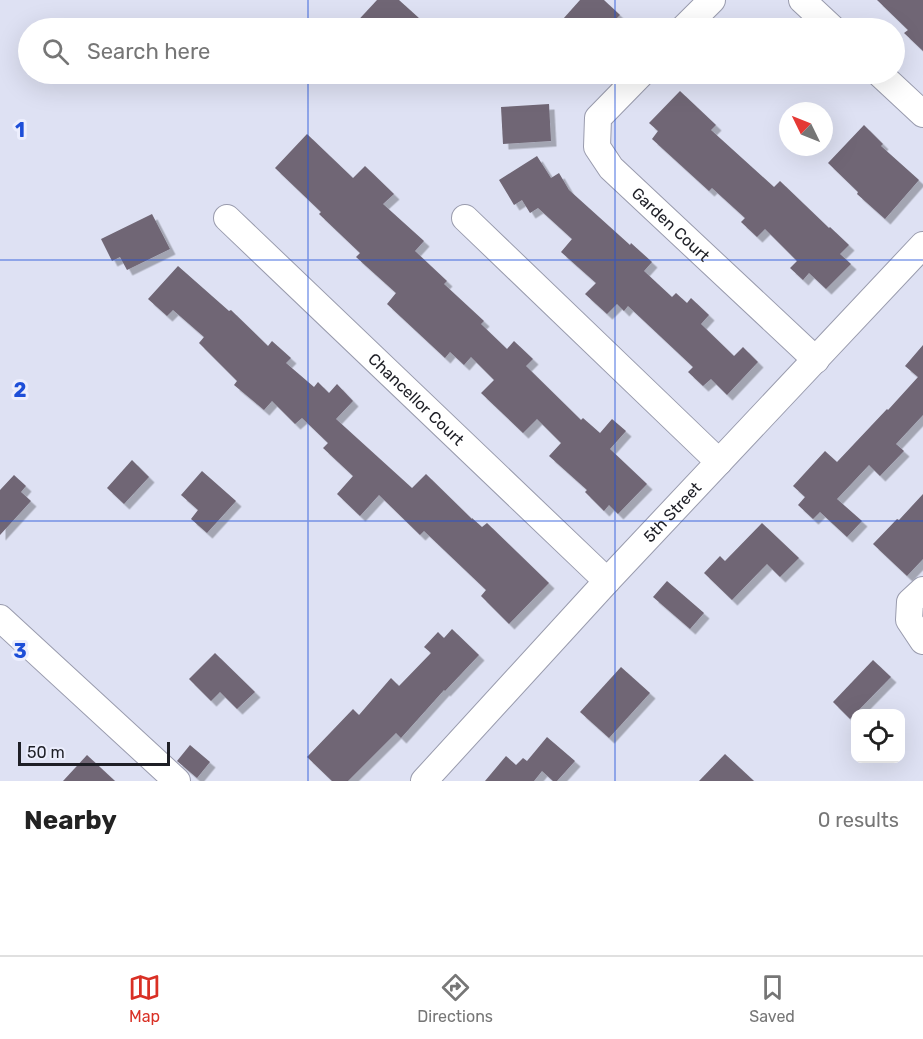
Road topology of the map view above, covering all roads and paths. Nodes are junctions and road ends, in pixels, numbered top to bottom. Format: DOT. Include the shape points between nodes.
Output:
graph roads {
  1 [pos="712,0"];
  2 [pos="802,0"];
  3 [pos="694,18"];
  4 [pos="821,18"];
  5 [pos="631,84"];
  6 [pos="891,84"];
  7 [pos="923,114"];
  8 [pos="227,218"];
  9 [pos="465,218"];
  10 [pos="923,245"];
  11 [pos="816,360"];
  12 [pos="719,462"];
  13 [pos="607,581"];
  14 [pos="917,596"];
  15 [pos="0,618"];
  16 [pos="923,641"];
  17 [pos="177,781"];
  18 [pos="424,781"];
  1 -- 3 [label="street"];
  2 -- 4 [label="street"];
  5 -- 11 [label="street, Garden Court" via="598,118 597,147 611,168"];
  6 -- 7 [label="street"];
  8 -- 13 [label="street, Chancellor Court"];
  9 -- 12 [label="street"];
  10 -- 11 [label="street, 5th Street"];
  11 -- 12 [label="street, 5th Street"];
  12 -- 13 [label="street, 5th Street"];
  13 -- 18 [label="street, 5th Street"];
  14 -- 16 [label="street" via="909,620"];
  15 -- 17 [label="street"];
}
